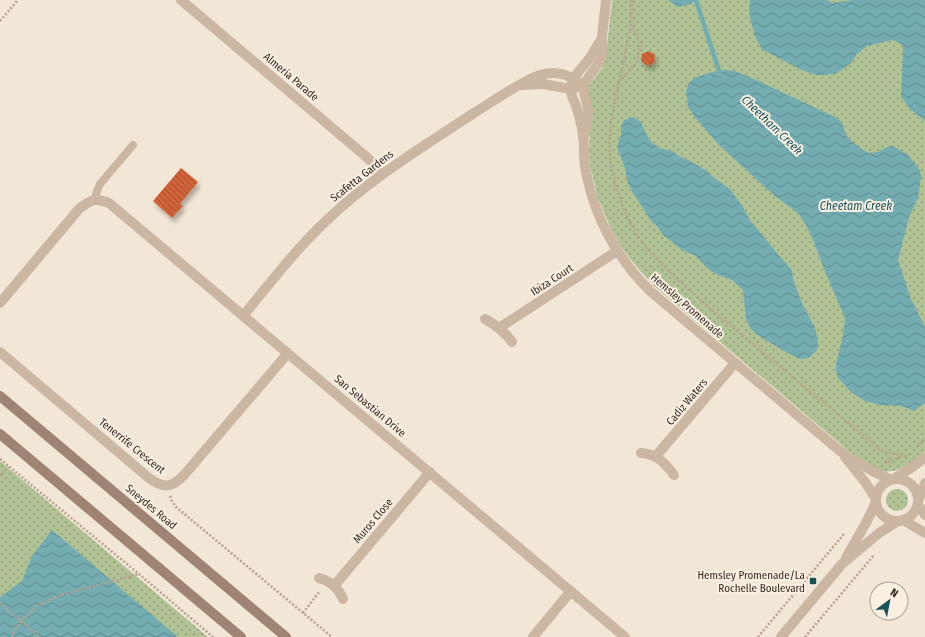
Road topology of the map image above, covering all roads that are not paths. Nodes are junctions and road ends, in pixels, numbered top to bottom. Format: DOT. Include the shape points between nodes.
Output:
graph roads {
  1 [pos="181,0"];
  2 [pos="606,0"];
  3 [pos="602,38"];
  4 [pos="573,78"];
  5 [pos="520,85"];
  6 [pos="584,86"];
  7 [pos="571,89"];
  8 [pos="584,137"];
  9 [pos="133,145"];
  10 [pos="381,176"];
  11 [pos="96,200"];
  12 [pos="617,251"];
  13 [pos="0,303"];
  14 [pos="243,316"];
  15 [pos="485,319"];
  16 [pos="499,328"];
  17 [pos="512,342"];
  18 [pos="0,352"];
  19 [pos="288,353"];
  20 [pos="735,363"];
  21 [pos="0,396"];
  22 [pos="0,434"];
  23 [pos="0,440"];
  24 [pos="16,447"];
  25 [pos="840,451"];
  26 [pos="641,453"];
  27 [pos="656,456"];
  28 [pos="925,457"];
  29 [pos="430,472"];
  30 [pos="674,474"];
  31 [pos="893,479"];
  32 [pos="925,483"];
  33 [pos="876,501"];
  34 [pos="918,503"];
  35 [pos="925,515"];
  36 [pos="900,521"];
  37 [pos="925,533"];
  38 [pos="842,564"];
  39 [pos="320,578"];
  40 [pos="334,586"];
  41 [pos="571,591"];
  42 [pos="343,599"];
  43 [pos="281,636"];
  44 [pos="241,637"];
  45 [pos="533,637"];
  46 [pos="625,637"];
  47 [pos="781,637"];
  1 -- 10 [label="street, Almeria Parade" via="363,154"];
  2 -- 3 [label="street, Hemsley Promenade"];
  3 -- 4 [label="street, Hemsley Promenade" via="590,58"];
  3 -- 6 [label="street, Hemsley Promenade" via="601,58"];
  4 -- 5 [label="street, Scafetta Gardens" via="557,73 541,75"];
  4 -- 6 [label="street"];
  4 -- 7 [label="street, Hemsley Promenade"];
  5 -- 7 [label="street, Scafetta Gardens" via="542,84"];
  5 -- 10 [label="street, Scafetta Gardens"];
  6 -- 7 [label="street"];
  6 -- 8 [label="street, Hemsley Promenade" via="588,112"];
  7 -- 8 [label="street, Hemsley Promenade"];
  8 -- 12 [label="street, Hemsley Promenade" via="583,151 592,197"];
  9 -- 11 [label="lane" via="100,184"];
  10 -- 14 [label="street, Scafetta Gardens" via="317,229"];
  11 -- 13 [label="street" via="79,209"];
  11 -- 14 [label="street, San Sebastian Drive" via="104,201 115,208"];
  12 -- 16 [label="street, Ibiza Court"];
  12 -- 20 [label="street, Hemsley Promenade" via="650,291"];
  14 -- 19 [label="street, San Sebastian Drive"];
  15 -- 16 [label="street"];
  16 -- 17 [label="street"];
  18 -- 19 [label="street, Tenerrife Crescent" via="149,478 166,486 180,480"];
  19 -- 29 [label="street, San Sebastian Drive"];
  20 -- 25 [label="street, Hemsley Promenade"];
  20 -- 27 [label="street, Cadiz Waters"];
  21 -- 43 [label="main road, Sneydes Road"];
  22 -- 24 [label="main road"];
  23 -- 24 [label="lane"];
  24 -- 44 [label="main road"];
  25 -- 31 [label="street, Hemsley Promenade" via="874,472"];
  25 -- 33 [label="street, Hemsley Promenade" via="865,482"];
  26 -- 27 [label="street"];
  27 -- 30 [label="street"];
  28 -- 31 [label="street"];
  29 -- 40 [label="street, Muros Close"];
  29 -- 41 [label="street, San Sebastian Drive"];
  31 -- 33 [label="street" via="884,482 880,487"];
  31 -- 34 [label="street" via="901,478 912,484 918,495"];
  32 -- 34 [label="street"];
  33 -- 36 [label="street" via="881,514 886,518"];
  33 -- 38 [label="street"];
  34 -- 35 [label="street"];
  34 -- 36 [label="street" via="915,512"];
  36 -- 37 [label="street"];
  36 -- 38 [label="street" via="879,533"];
  38 -- 47 [label="street"];
  39 -- 40 [label="street"];
  40 -- 42 [label="street"];
  41 -- 45 [label="street"];
  41 -- 46 [label="street, San Sebastian Drive"];
}
